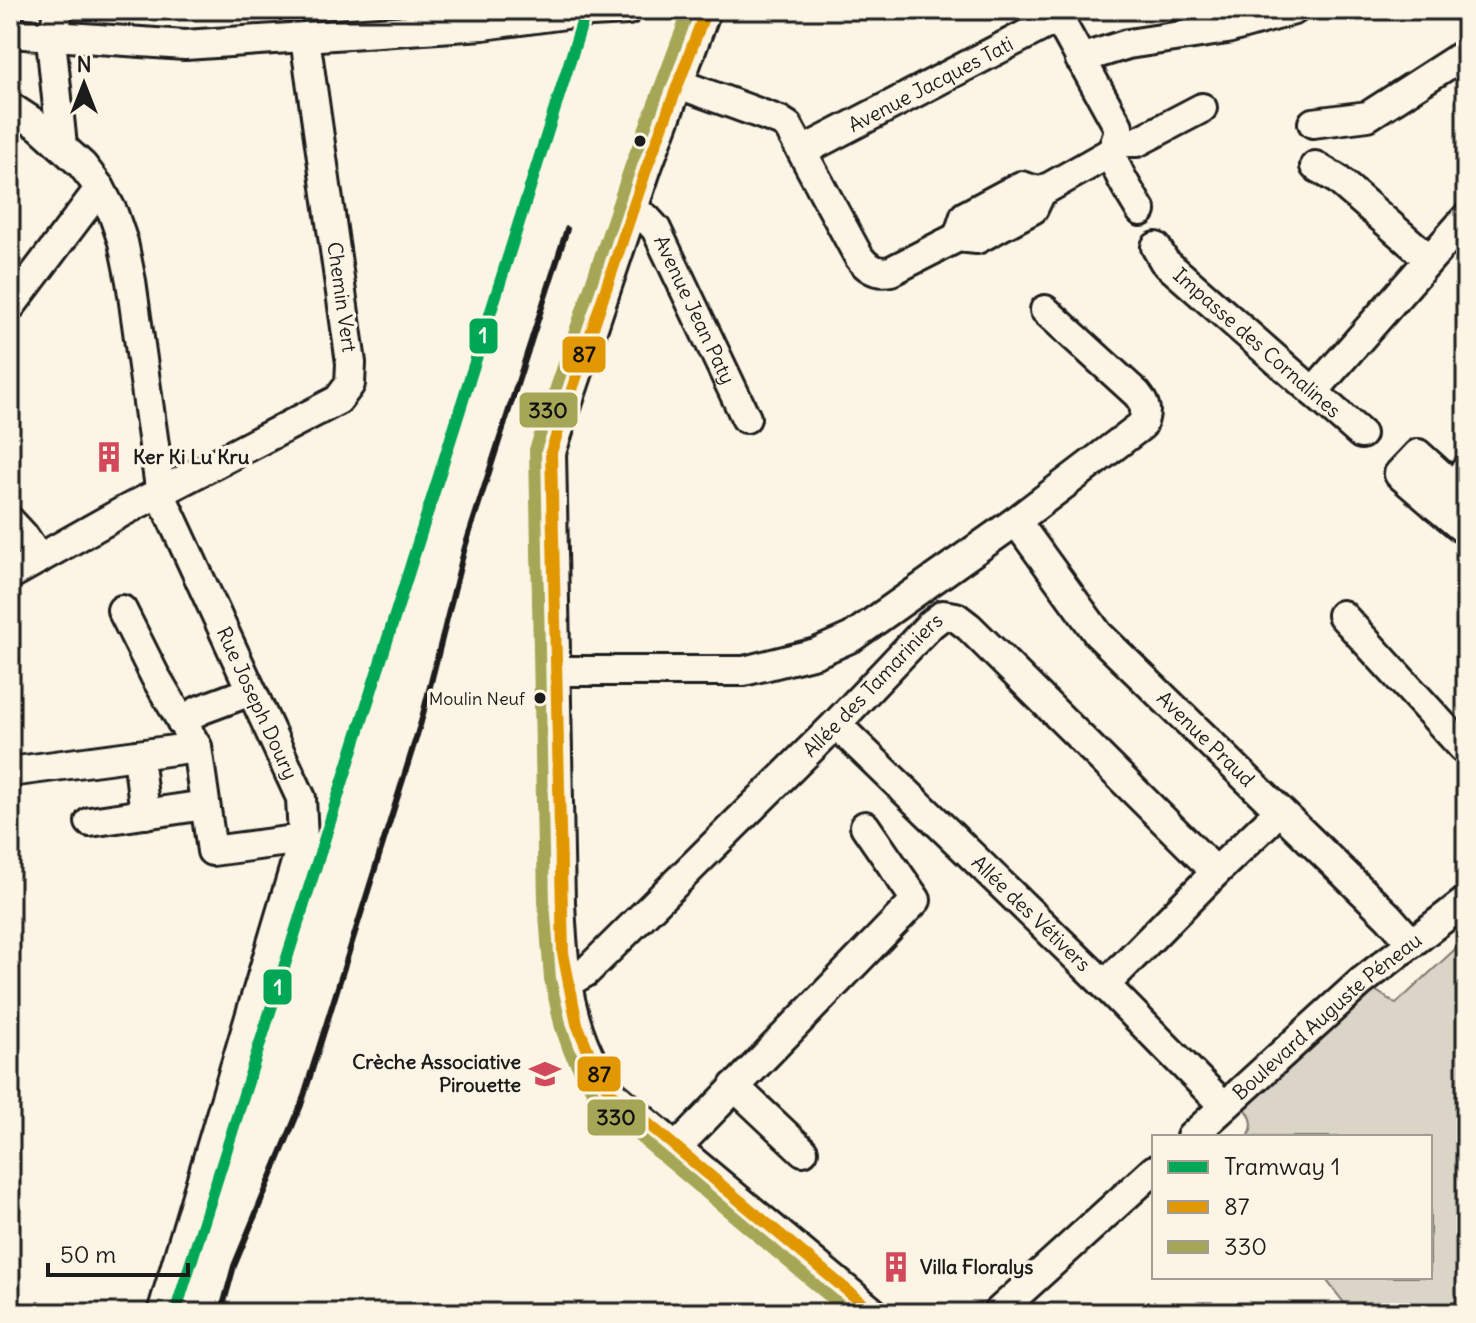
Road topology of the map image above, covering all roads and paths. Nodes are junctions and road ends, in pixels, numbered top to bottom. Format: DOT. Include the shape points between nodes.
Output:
graph roads {
  1 [pos="628,10"];
  2 [pos="706,10"];
  3 [pos="1056,14"];
  4 [pos="1300,14"];
  5 [pos="483,18"];
  6 [pos="56,23"];
  7 [pos="10,33"];
  8 [pos="305,38"];
  9 [pos="1466,53"];
  10 [pos="1080,59"];
  11 [pos="679,84"];
  12 [pos="10,107"];
  13 [pos="1202,108"];
  14 [pos="1313,123"];
  15 [pos="62,146"];
  16 [pos="1115,146"];
  17 [pos="803,151"];
  18 [pos="1315,166"];
  19 [pos="100,188"];
  20 [pos="632,211"];
  21 [pos="1141,211"];
  22 [pos="1466,218"];
  23 [pos="1156,247"];
  24 [pos="1428,258"];
  25 [pos="10,307"];
  26 [pos="1045,310"];
  27 [pos="1313,392"];
  28 [pos="746,418"];
  29 [pos="1361,434"];
  30 [pos="1451,487"];
  31 [pos="161,495"];
  32 [pos="10,521"];
  33 [pos="1016,521"];
  34 [pos="1466,531"];
  35 [pos="39,559"];
  36 [pos="10,575"];
  37 [pos="122,610"];
  38 [pos="1342,615"];
  39 [pos="554,671"];
  40 [pos="251,691"];
  41 [pos="181,721"];
  42 [pos="836,724"];
  43 [pos="197,747"];
  44 [pos="1466,751"];
  45 [pos="138,755"];
  46 [pos="10,772"];
  47 [pos="205,805"];
  48 [pos="145,814"];
  49 [pos="90,822"];
  50 [pos="1267,823"];
  51 [pos="865,826"];
  52 [pos="303,839"];
  53 [pos="1216,872"];
  54 [pos="1466,901"];
  55 [pos="1412,943"];
  56 [pos="565,984"];
  57 [pos="1105,985"];
  58 [pos="734,1086"];
  59 [pos="1224,1106"];
  60 [pos="1193,1135"];
  61 [pos="676,1148"];
  62 [pos="803,1151"];
  63 [pos="1152,1172"];
  64 [pos="162,1313"];
  65 [pos="874,1313"];
  66 [pos="997,1313"];
  1 -- 5 [label="street"];
  2 -- 11 [label="street"];
  3 -- 10 [label="street"];
  3 -- 17 [label="street, Avenue Jacques Tati"];
  4 -- 10 [label="street" via="1128,44"];
  5 -- 8 [label="street"];
  6 -- 7 [label="street"];
  6 -- 8 [label="street" via="185,45"];
  6 -- 15 [label="street" via="52,57"];
  8 -- 31 [label="street, Chemin Vert" via="350,384 338,400"];
  9 -- 14 [label="street" via="1368,116"];
  10 -- 16 [label="street" via="1118,126"];
  11 -- 17 [label="street" via="780,121"];
  11 -- 20 [label="street"];
  12 -- 15 [label="street, Rue Joseph Doury"];
  13 -- 16 [label="street" via="1137,142"];
  15 -- 19 [label="street, Rue Joseph Doury"];
  16 -- 17 [label="street" via="1041,192 1021,186 965,216 958,237 885,272 869,268 859,257"];
  16 -- 21 [label="street" via="1116,165"];
  18 -- 24 [label="street"];
  19 -- 25 [label="street"];
  19 -- 31 [label="street, Rue Joseph Doury" via="123,242 131,281"];
  20 -- 28 [label="street, Avenue Jean Paty" via="656,229"];
  20 -- 39 [label="street" via="551,452"];
  22 -- 24 [label="street"];
  23 -- 27 [label="street, Impasse des Cornalines" via="1164,261"];
  24 -- 27 [label="street"];
  26 -- 33 [label="street" via="1137,394 1146,414 1142,425"];
  27 -- 29 [label="street, Impasse des Cornalines"];
  30 -- 34 [label="street"];
  31 -- 35 [label="street, Chemin Vert"];
  31 -- 40 [label="street, Rue Joseph Doury"];
  32 -- 35 [label="street"];
  33 -- 39 [label="street" via="852,637 816,653 744,671"];
  33 -- 55 [label="street, Avenue Praud" via="1098,634"];
  35 -- 36 [label="street, Chemin Vert"];
  37 -- 41 [label="street"];
  38 -- 44 [label="street"];
  39 -- 56 [label="street"];
  40 -- 41 [label="street"];
  40 -- 52 [label="street, Rue Joseph Doury" via="297,785"];
  41 -- 43 [label="street"];
  42 -- 53 [label="street, Allée des Tamariniers" via="930,625 943,615 956,617"];
  42 -- 56 [label="street, Allée des Tamariniers" via="586,972"];
  42 -- 57 [label="street, Allée des Vétivers"];
  43 -- 45 [label="street"];
  43 -- 47 [label="street"];
  45 -- 46 [label="street"];
  45 -- 48 [label="street"];
  47 -- 48 [label="street"];
  47 -- 52 [label="street" via="212,851"];
  48 -- 49 [label="street"];
  50 -- 53 [label="street"];
  51 -- 58 [label="street" via="916,900"];
  52 -- 64 [label="street, Rue Joseph Doury"];
  53 -- 57 [label="street"];
  54 -- 55 [label="street, Boulevard Auguste Péneau"];
  55 -- 59 [label="street, Boulevard Auguste Péneau"];
  56 -- 61 [label="street" via="601,1080"];
  57 -- 59 [label="street, Allée des Vétivers"];
  58 -- 61 [label="street"];
  58 -- 62 [label="street"];
  59 -- 60 [label="street, Boulevard Auguste Péneau"];
  61 -- 65 [label="street"];
  63 -- 66 [label="street"];
}
